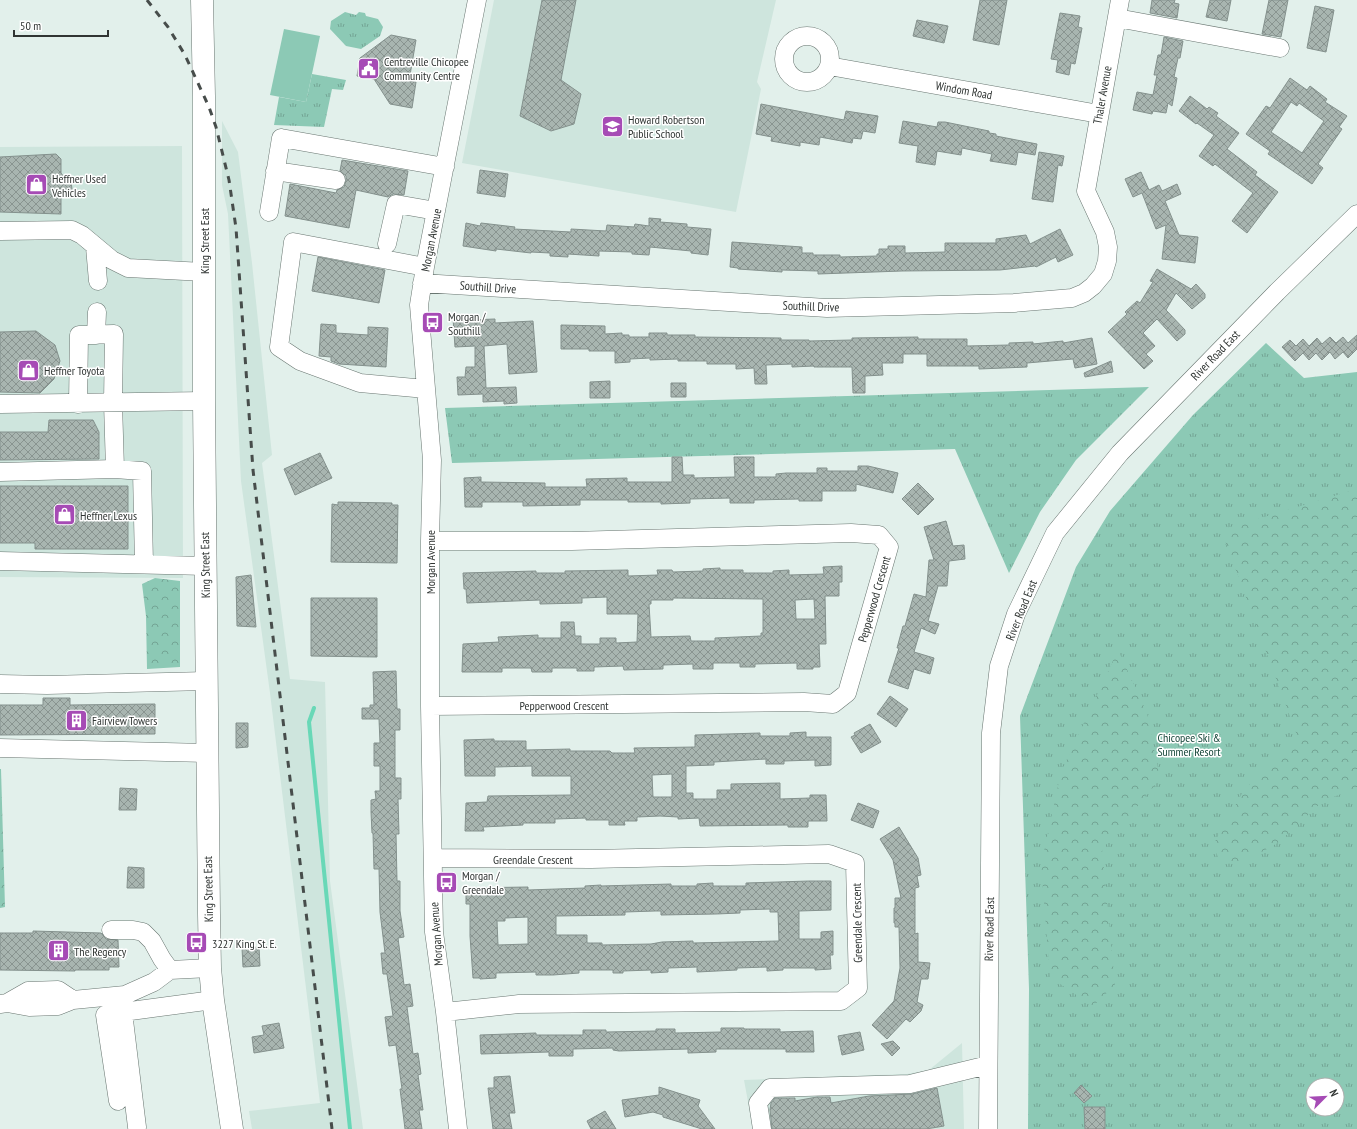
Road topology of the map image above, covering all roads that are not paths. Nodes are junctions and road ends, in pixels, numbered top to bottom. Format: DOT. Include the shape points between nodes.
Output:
graph roads {
  1 [pos="202,0"];
  2 [pos="477,0"];
  3 [pos="1120,0"];
  4 [pos="1117,18"];
  5 [pos="1280,48"];
  6 [pos="829,66"];
  7 [pos="1099,114"];
  8 [pos="445,167"];
  9 [pos="275,170"];
  10 [pos="336,180"];
  11 [pos="1086,191"];
  12 [pos="436,211"];
  13 [pos="269,212"];
  14 [pos="1356,218"];
  15 [pos="0,231"];
  16 [pos="387,244"];
  17 [pos="94,247"];
  18 [pos="204,272"];
  19 [pos="424,275"];
  20 [pos="98,281"];
  21 [pos="98,312"];
  22 [pos="96,335"];
  23 [pos="426,389"];
  24 [pos="204,401"];
  25 [pos="113,403"];
  26 [pos="0,404"];
  27 [pos="78,404"];
  28 [pos="115,470"];
  29 [pos="0,472"];
  30 [pos="430,541"];
  31 [pos="0,561"];
  32 [pos="144,564"];
  33 [pos="206,566"];
  34 [pos="206,682"];
  35 [pos="0,684"];
  36 [pos="430,706"];
  37 [pos="0,748"];
  38 [pos="207,753"];
  39 [pos="433,858"];
  40 [pos="111,930"];
  41 [pos="210,968"];
  42 [pos="170,970"];
  43 [pos="213,1000"];
  44 [pos="4,1004"];
  45 [pos="123,1012"];
  46 [pos="445,1012"];
  47 [pos="988,1065"];
  48 [pos="118,1101"];
  49 [pos="137,1127"];
  50 [pos="232,1129"];
  51 [pos="458,1129"];
  52 [pos="762,1129"];
  53 [pos="988,1129"];
  1 -- 18 [label="main road, King Street East"];
  2 -- 8 [label="street, Morgan Avenue"];
  3 -- 4 [label="street, Thaler Avenue"];
  4 -- 5 [label="street"];
  4 -- 7 [label="street, Thaler Avenue"];
  6 -- 7 [label="street, Windom Road"];
  7 -- 11 [label="street, Thaler Avenue"];
  8 -- 9 [label="street" via="281,138"];
  8 -- 12 [label="street, Morgan Avenue"];
  9 -- 10 [label="street"];
  9 -- 13 [label="street"];
  11 -- 19 [label="street, Southill Drive" via="1105,232 1107,261 1103,274 1094,286 1072,298 1014,303 827,308"];
  12 -- 16 [label="street" via="396,204"];
  12 -- 19 [label="street, Morgan Avenue"];
  14 -- 47 [label="street, River Road East" via="1272,297 1120,453 1055,533 1016,614 999,666 991,732"];
  15 -- 17 [label="street" via="72,230"];
  17 -- 18 [label="street" via="128,268"];
  17 -- 20 [label="street"];
  18 -- 24 [label="main road, King Street East"];
  19 -- 23 [label="street, Morgan Avenue" via="419,305"];
  19 -- 23 [label="street, Southill Drive" via="293,242 278,347 300,360 360,383"];
  21 -- 22 [label="street"];
  22 -- 25 [label="street" via="114,334"];
  22 -- 27 [label="street" via="78,336"];
  23 -- 30 [label="street, Morgan Avenue" via="432,460"];
  24 -- 25 [label="street"];
  24 -- 33 [label="main road, King Street East"];
  25 -- 27 [label="street"];
  25 -- 28 [label="street"];
  26 -- 27 [label="street"];
  28 -- 29 [label="street"];
  28 -- 32 [label="street" via="142,471"];
  30 -- 36 [label="street, Morgan Avenue"];
  30 -- 36 [label="street, Pepperwood Crescent" via="572,541 851,533 879,535 889,547 846,692 833,704 804,702"];
  31 -- 32 [label="street"];
  32 -- 33 [label="street"];
  33 -- 34 [label="main road, King Street East"];
  34 -- 35 [label="street"];
  34 -- 38 [label="main road, King Street East"];
  36 -- 39 [label="street, Morgan Avenue"];
  37 -- 38 [label="street"];
  38 -- 41 [label="main road, King Street East"];
  39 -- 46 [label="street, Morgan Avenue" via="434,932"];
  39 -- 46 [label="street, Greendale Crescent" via="591,859 829,854 855,863 858,988 842,1001 519,1004"];
  40 -- 42 [label="street" via="143,932 152,941"];
  41 -- 42 [label="street"];
  41 -- 43 [label="main road, King Street East"];
  42 -- 44 [label="street" via="154,982 125,995 73,1000 58,1006 29,1007"];
  43 -- 45 [label="street"];
  43 -- 50 [label="main road, King Street East"];
  45 -- 48 [label="street" via="105,1015"];
  45 -- 49 [label="street"];
  46 -- 51 [label="street, Morgan Avenue"];
  47 -- 52 [label="street" via="910,1084 770,1088 758,1103"];
  47 -- 53 [label="street, River Road East"];
}
